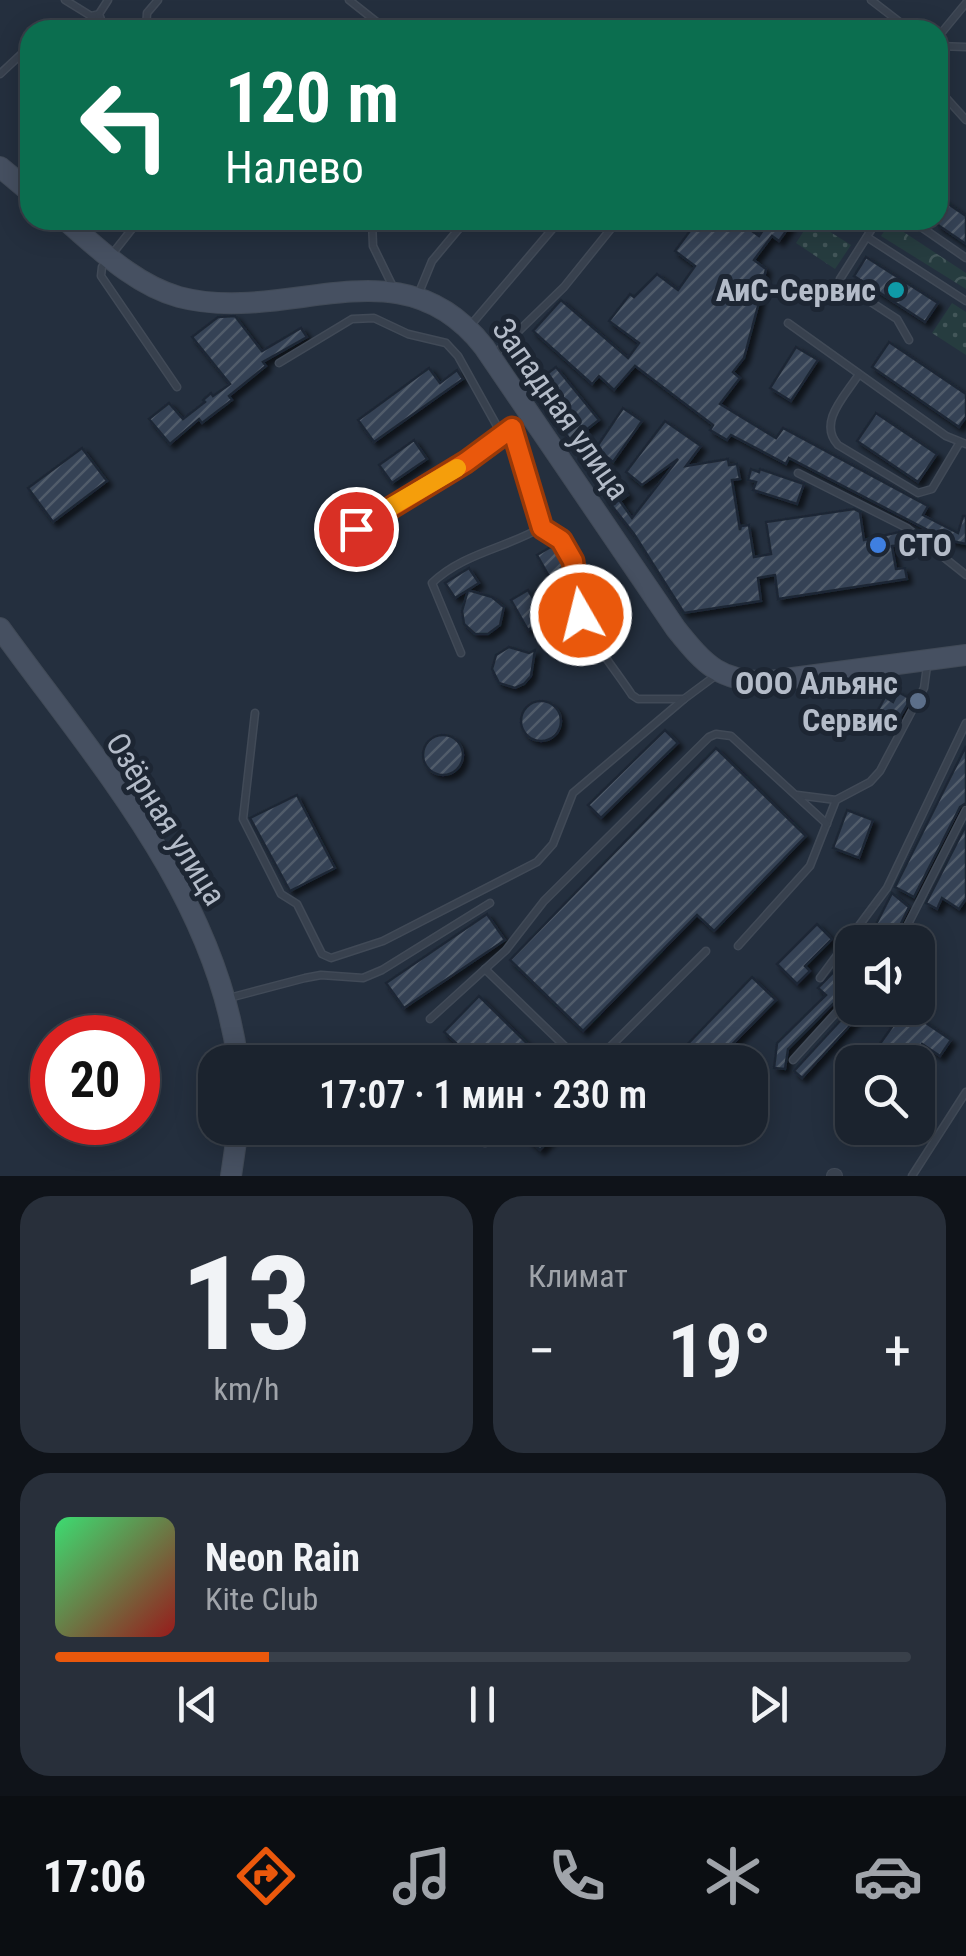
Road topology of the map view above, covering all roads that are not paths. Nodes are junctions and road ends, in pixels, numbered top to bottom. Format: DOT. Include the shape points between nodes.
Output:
graph roads {
  1 [pos="65,0"];
  2 [pos="108,0"];
  3 [pos="350,0"];
  4 [pos="871,0"];
  5 [pos="966,3"];
  6 [pos="99,14"];
  7 [pos="101,20"];
  8 [pos="375,20"];
  9 [pos="897,20"];
  10 [pos="948,26"];
  11 [pos="20,55"];
  12 [pos="0,74"];
  13 [pos="948,100"];
  14 [pos="966,120"];
  15 [pos="0,167"];
  16 [pos="20,184"];
  17 [pos="76,230"];
  18 [pos="131,230"];
  19 [pos="372,230"];
  20 [pos="457,230"];
  21 [pos="551,230"];
  22 [pos="610,230"];
  23 [pos="871,230"];
  24 [pos="925,230"];
  25 [pos="867,237"];
  26 [pos="110,257"];
  27 [pos="966,258"];
  28 [pos="396,292"];
  29 [pos="418,296"];
  30 [pos="966,301"];
  31 [pos="788,323"];
  32 [pos="468,328"];
  33 [pos="909,340"];
  34 [pos="491,358"];
  35 [pos="278,362"];
  36 [pos="859,374"];
  37 [pos="177,386"];
  38 [pos="531,414"];
  39 [pos="512,428"];
  40 [pos="502,435"];
  41 [pos="963,443"];
  42 [pos="798,473"];
  43 [pos="542,528"];
  44 [pos="356,529"];
  45 [pos="966,575"];
  46 [pos="3,639"];
  47 [pos="461,654"];
  48 [pos="966,654"];
  49 [pos="928,660"];
  50 [pos="719,672"];
  51 [pos="684,700"];
  52 [pos="255,713"];
  53 [pos="966,722"];
  54 [pos="795,794"];
  55 [pos="836,800"];
  56 [pos="966,810"];
  57 [pos="827,824"];
  58 [pos="490,903"];
  59 [pos="908,925"];
  60 [pos="738,946"];
  61 [pos="706,951"];
  62 [pos="485,968"];
  63 [pos="820,978"];
  64 [pos="226,999"];
  65 [pos="835,1013"];
  66 [pos="430,1019"];
  67 [pos="235,1045"];
  68 [pos="563,1045"];
  69 [pos="611,1045"];
  70 [pos="792,1060"];
  71 [pos="966,1092"];
  72 [pos="236,1145"];
  73 [pos="232,1176"];
  74 [pos="912,1176"];
  1 -- 6 [label="lane" via="85,14"];
  2 -- 6 [label="lane"];
  3 -- 8 [label="lane"];
  4 -- 9 [label="lane"];
  5 -- 10 [label="lane"];
  6 -- 7 [label="lane"];
  11 -- 12 [label="lane"];
  13 -- 14 [label="lane"];
  15 -- 16 [label="street"];
  17 -- 26 [label="street, Западная улица"];
  18 -- 26 [label="lane"];
  19 -- 28 [label="lane" via="373,246"];
  20 -- 29 [label="lane" via="432,261"];
  21 -- 32 [label="lane"];
  22 -- 34 [label="lane" via="564,287"];
  23 -- 25 [label="lane"];
  24 -- 27 [label="lane"];
  25 -- 30 [label="lane"];
  25 -- 33 [label="lane" via="840,279 897,320"];
  26 -- 28 [label="street, Западная улица" via="156,288 193,300"];
  26 -- 37 [label="lane" via="102,280"];
  28 -- 29 [label="street, Западная улица"];
  29 -- 32 [label="street, Западная улица"];
  31 -- 36 [label="lane"];
  32 -- 34 [label="street, Западная улица"];
  34 -- 38 [label="street, Западная улица"];
  35 -- 40 [label="lane" via="346,322 374,318 446,343"];
  36 -- 41 [label="lane"];
  36 -- 41 [label="lane" via="830,420 838,445 924,493"];
  38 -- 39 [label="lane"];
  38 -- 50 [label="street, Западная улица" via="676,629"];
  39 -- 40 [label="lane"];
  39 -- 43 [label="lane"];
  40 -- 44 [label="lane"];
  42 -- 45 [label="lane" via="907,528"];
  43 -- 47 [label="lane" via="480,552 432,584"];
  43 -- 51 [label="lane" via="561,540 573,561 581,615 632,695"];
  46 -- 64 [label="street, Озёрная улица" via="176,879"];
  48 -- 49 [label="street"];
  49 -- 50 [label="street" via="770,681"];
  49 -- 55 [label="lane" via="924,688 880,771"];
  50 -- 51 [label="lane"];
  51 -- 52 [label="lane" via="573,793 553,844 537,862 383,941 331,958 322,954 297,904 282,894 244,819"];
  53 -- 63 [label="lane" via="887,888"];
  54 -- 55 [label="lane"];
  54 -- 57 [label="lane"];
  54 -- 62 [label="lane" via="731,736 709,736"];
  55 -- 57 [label="lane"];
  56 -- 59 [label="lane"];
  57 -- 60 [label="lane" via="802,878"];
  58 -- 64 [label="lane" via="364,978 321,975"];
  61 -- 69 [label="lane"];
  62 -- 66 [label="lane"];
  62 -- 68 [label="lane"];
  64 -- 67 [label="street, Озёрная улица"];
  65 -- 70 [label="lane"];
  71 -- 74 [label="lane"];
  72 -- 73 [label="street"];
}
